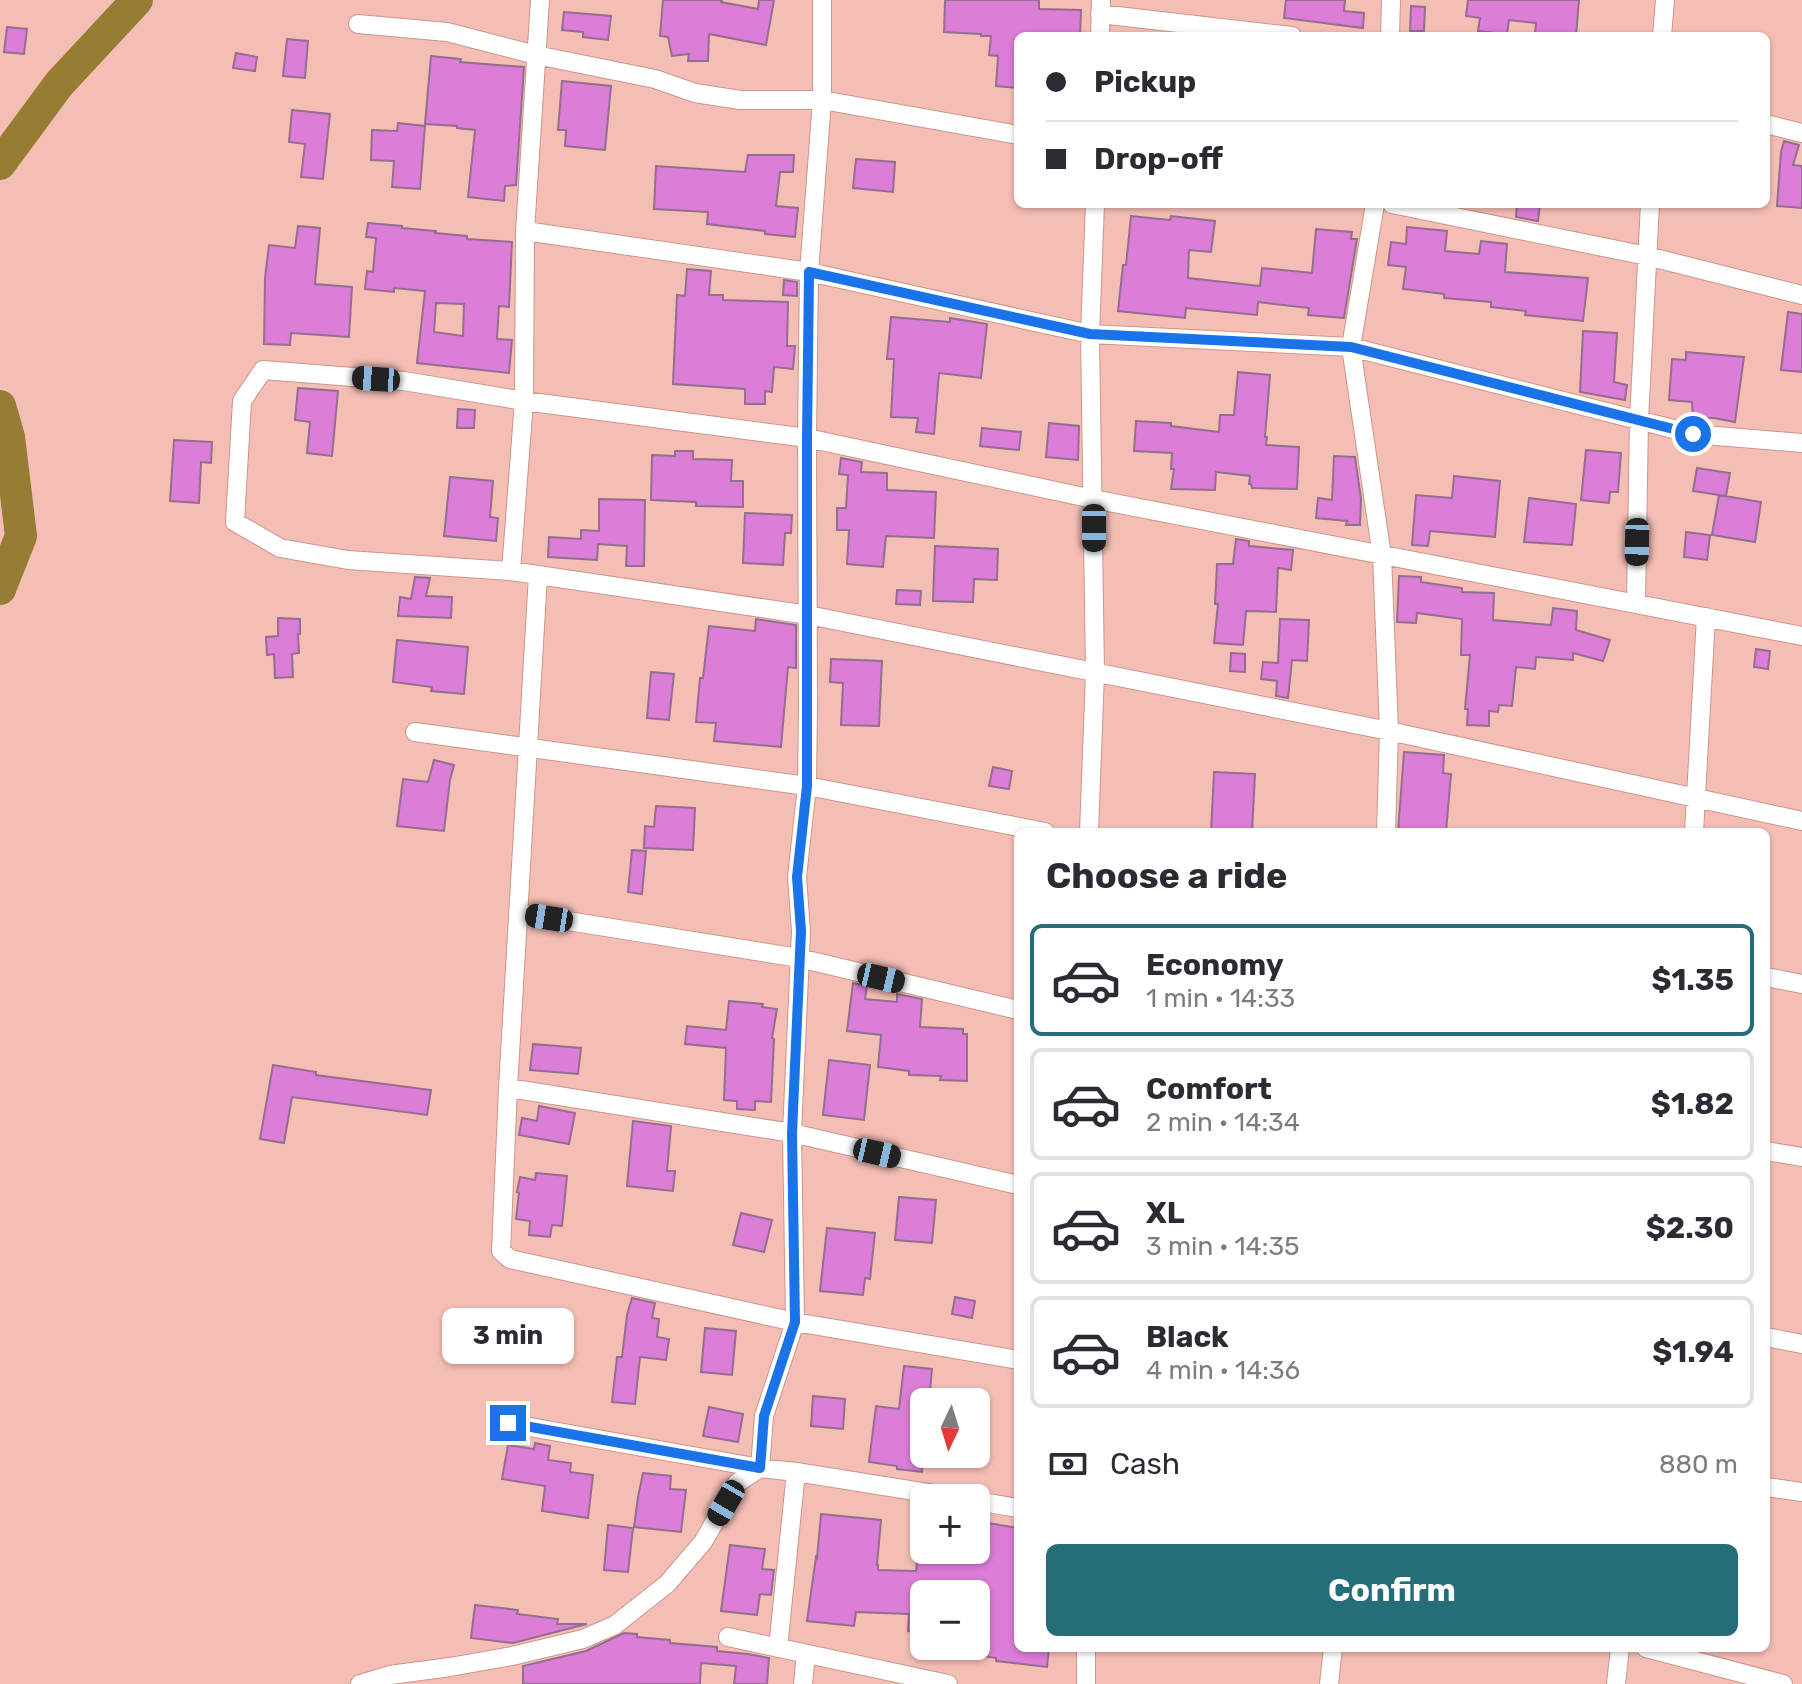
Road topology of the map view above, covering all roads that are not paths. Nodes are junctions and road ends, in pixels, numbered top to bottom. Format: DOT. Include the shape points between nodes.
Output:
graph roads {
  1 [pos="540,0"];
  2 [pos="822,0"];
  3 [pos="1391,0"];
  4 [pos="1665,0"];
  5 [pos="1100,7"];
  6 [pos="358,24"];
  7 [pos="1100,32"];
  8 [pos="1266,32"];
  9 [pos="1390,32"];
  10 [pos="1662,32"];
  11 [pos="536,55"];
  12 [pos="822,100"];
  13 [pos="1770,125"];
  14 [pos="1802,133"];
  15 [pos="1014,134"];
  16 [pos="1095,208"];
  17 [pos="1374,208"];
  18 [pos="1412,208"];
  19 [pos="1650,208"];
  20 [pos="525,231"];
  21 [pos="1647,256"];
  22 [pos="809,272"];
  23 [pos="1802,295"];
  24 [pos="1090,334"];
  25 [pos="1351,347"];
  26 [pos="524,401"];
  27 [pos="1639,420"];
  28 [pos="807,438"];
  29 [pos="1802,443"];
  30 [pos="1093,499"];
  31 [pos="1382,556"];
  32 [pos="511,571"];
  33 [pos="538,575"];
  34 [pos="1636,603"];
  35 [pos="808,615"];
  36 [pos="1706,617"];
  37 [pos="1802,636"];
  38 [pos="1095,673"];
  39 [pos="1389,731"];
  40 [pos="415,732"];
  41 [pos="529,748"];
  42 [pos="807,786"];
  43 [pos="1696,799"];
  44 [pos="1802,821"];
  45 [pos="1024,828"];
  46 [pos="1089,828"];
  47 [pos="1386,828"];
  48 [pos="1694,828"];
  49 [pos="518,913"];
  50 [pos="799,958"];
  51 [pos="1770,978"];
  52 [pos="1802,984"];
  53 [pos="1014,1009"];
  54 [pos="508,1088"];
  55 [pos="792,1133"];
  56 [pos="1770,1152"];
  57 [pos="1802,1157"];
  58 [pos="1014,1184"];
  59 [pos="795,1322"];
  60 [pos="1770,1338"];
  61 [pos="1802,1344"];
  62 [pos="1014,1359"];
  63 [pos="508,1423"];
  64 [pos="760,1468"];
  65 [pos="796,1472"];
  66 [pos="1770,1488"];
  67 [pos="910,1490"];
  68 [pos="1802,1492"];
  69 [pos="990,1503"];
  70 [pos="1014,1507"];
  71 [pos="728,1637"];
  72 [pos="778,1648"];
  73 [pos="1086,1652"];
  74 [pos="1333,1652"];
  75 [pos="1620,1652"];
  76 [pos="1661,1652"];
  77 [pos="806,1654"];
  78 [pos="360,1684"];
  79 [pos="803,1684"];
  80 [pos="948,1684"];
  81 [pos="1086,1684"];
  82 [pos="1329,1684"];
  83 [pos="1616,1684"];
  84 [pos="1783,1684"];
  1 -- 11 [label="street"];
  2 -- 12 [label="street"];
  3 -- 9 [label="street"];
  4 -- 10 [label="street"];
  5 -- 7 [label="street"];
  5 -- 8 [label="street"];
  6 -- 11 [label="street" via="447,32"];
  11 -- 12 [label="street" via="725,98"];
  11 -- 20 [label="street"];
  12 -- 15 [label="street"];
  12 -- 22 [label="street"];
  13 -- 14 [label="street"];
  16 -- 24 [label="street"];
  17 -- 25 [label="street"];
  18 -- 21 [label="street"];
  19 -- 21 [label="street"];
  20 -- 22 [label="street"];
  20 -- 26 [label="street"];
  21 -- 23 [label="street"];
  21 -- 27 [label="street"];
  22 -- 24 [label="street"];
  22 -- 28 [label="street"];
  24 -- 25 [label="street"];
  24 -- 30 [label="street"];
  25 -- 27 [label="street"];
  25 -- 31 [label="street"];
  26 -- 28 [label="street"];
  26 -- 32 [label="street"];
  26 -- 32 [label="street" via="404,381 263,370 242,401 235,522 294,551 348,560"];
  27 -- 29 [label="street" via="1693,434"];
  27 -- 34 [label="street"];
  28 -- 30 [label="street"];
  28 -- 35 [label="street"];
  30 -- 31 [label="street"];
  30 -- 38 [label="street"];
  31 -- 34 [label="street"];
  31 -- 39 [label="street"];
  32 -- 33 [label="street"];
  33 -- 35 [label="street"];
  33 -- 41 [label="street"];
  34 -- 36 [label="street"];
  35 -- 38 [label="street"];
  35 -- 42 [label="street"];
  36 -- 37 [label="street"];
  36 -- 43 [label="street"];
  38 -- 39 [label="street"];
  38 -- 46 [label="street"];
  39 -- 43 [label="street"];
  39 -- 47 [label="street"];
  40 -- 41 [label="street"];
  41 -- 42 [label="street"];
  41 -- 49 [label="street"];
  42 -- 45 [label="street"];
  42 -- 50 [label="street" via="797,877"];
  43 -- 44 [label="street"];
  43 -- 48 [label="street"];
  49 -- 50 [label="street"];
  49 -- 54 [label="street"];
  50 -- 53 [label="street"];
  50 -- 55 [label="street"];
  51 -- 52 [label="street"];
  54 -- 55 [label="street"];
  54 -- 59 [label="street" via="501,1251 510,1259"];
  55 -- 58 [label="street"];
  55 -- 59 [label="street"];
  56 -- 57 [label="street"];
  59 -- 62 [label="street"];
  59 -- 64 [label="street" via="764,1416"];
  60 -- 61 [label="street"];
  63 -- 64 [label="street"];
  64 -- 65 [label="street"];
  64 -- 78 [label="street" via="737,1483 703,1542 667,1584 615,1625 583,1639 512,1656"];
  65 -- 67 [label="street"];
  65 -- 72 [label="street"];
  66 -- 68 [label="street"];
  69 -- 70 [label="street"];
  71 -- 72 [label="street"];
  72 -- 77 [label="street"];
  73 -- 81 [label="street"];
  74 -- 82 [label="street"];
  75 -- 83 [label="street"];
  76 -- 84 [label="street"];
  77 -- 79 [label="street"];
  77 -- 80 [label="street"];
}
